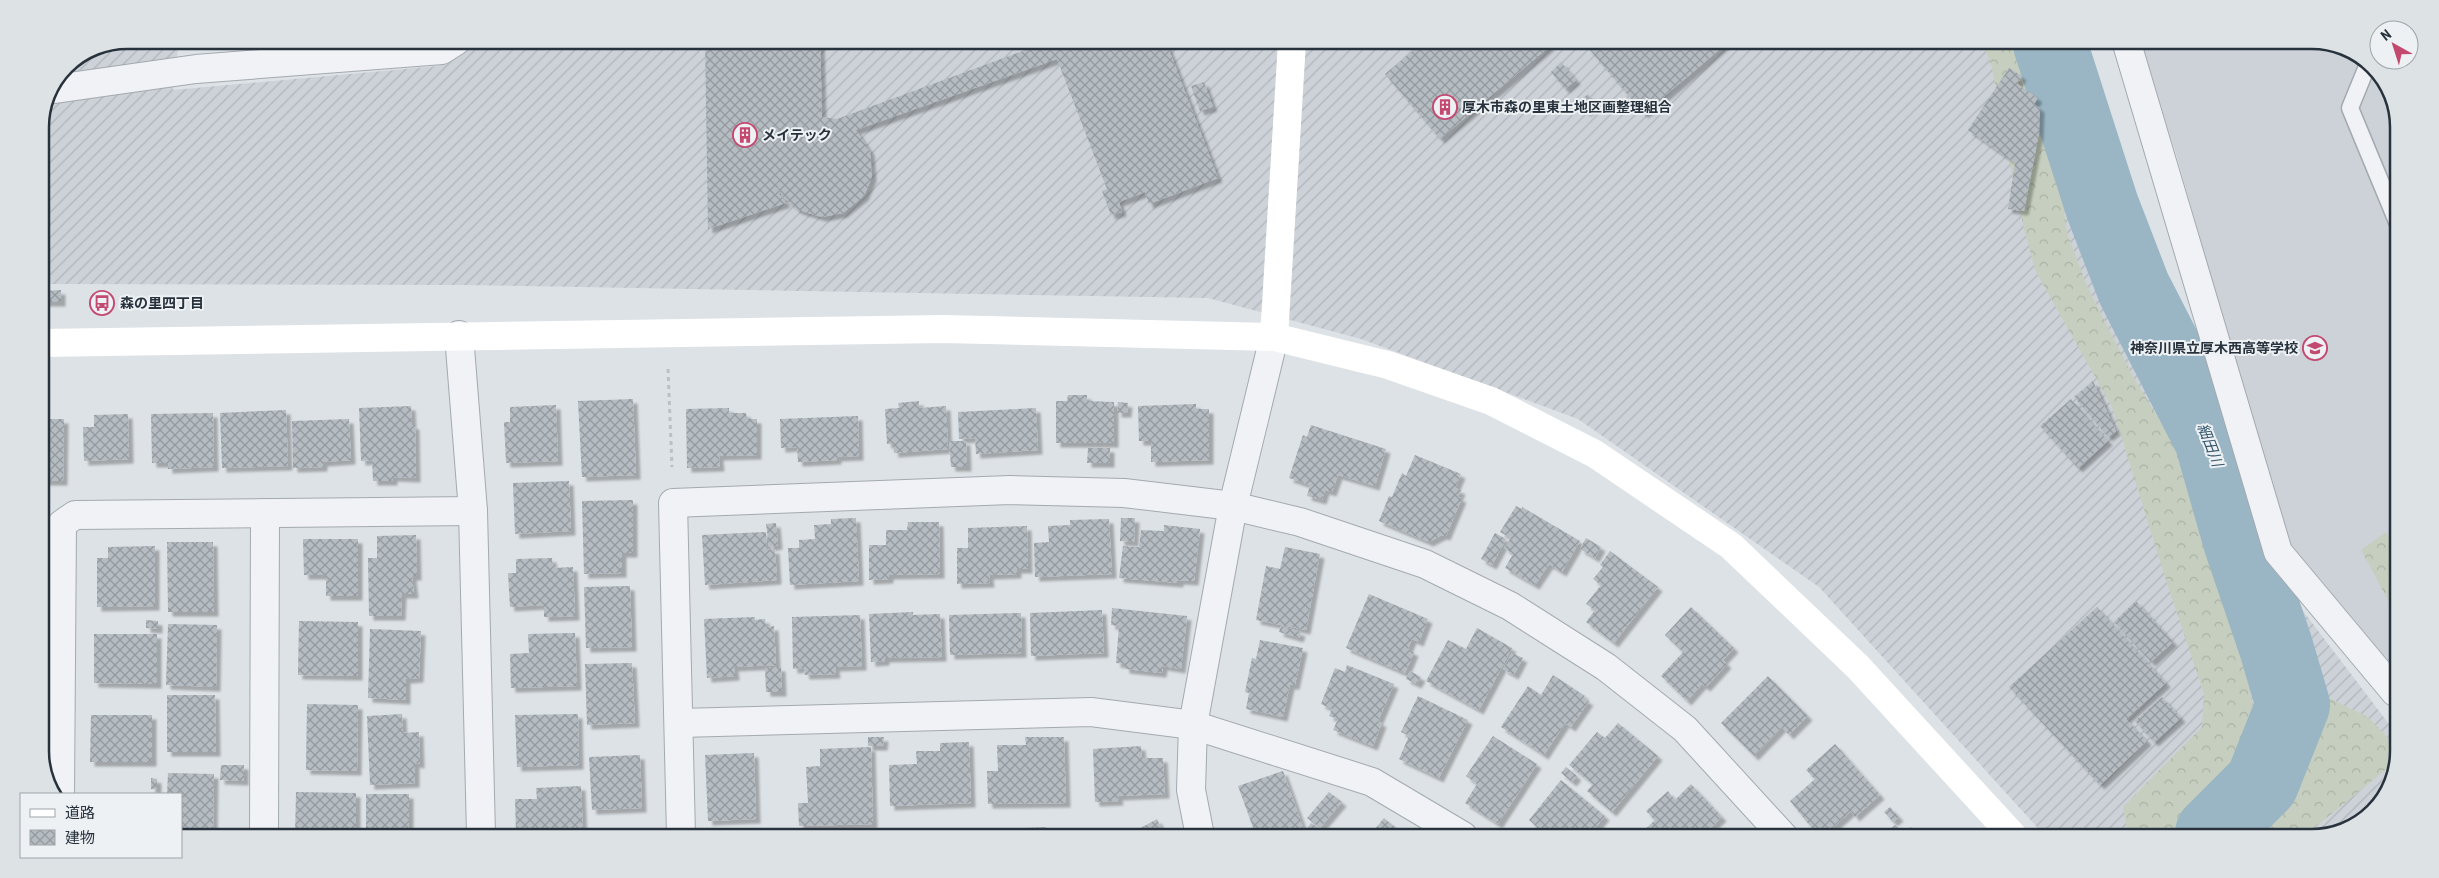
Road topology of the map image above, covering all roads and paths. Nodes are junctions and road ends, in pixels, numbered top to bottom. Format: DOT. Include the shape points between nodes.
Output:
graph roads {
  1 [pos="444,49"];
  2 [pos="1292,49"];
  3 [pos="2128,49"];
  4 [pos="2365,70"];
  5 [pos="59,88"];
  6 [pos="2390,205"];
  7 [pos="667,333"];
  8 [pos="459,335"];
  9 [pos="1274,336"];
  10 [pos="49,343"];
  11 [pos="673,503"];
  12 [pos="1233,506"];
  13 [pos="473,511"];
  14 [pos="266,513"];
  15 [pos="2390,686"];
  16 [pos="680,723"];
  17 [pos="1193,725"];
  18 [pos="60,792"];
  19 [pos="264,829"];
  20 [pos="481,829"];
  21 [pos="681,829"];
  22 [pos="1199,829"];
  23 [pos="1451,829"];
  24 [pos="1777,829"];
  25 [pos="2007,829"];
  1 -- 5 [label="street" via="196,69"];
  2 -- 9 [label="street"];
  3 -- 15 [label="street" via="2278,552"];
  4 -- 6 [label="lane" via="2350,108"];
  7 -- 8 [label="street"];
  7 -- 9 [label="street" via="943,329"];
  7 -- 11 [label="path"];
  8 -- 10 [label="street"];
  8 -- 13 [label="street"];
  9 -- 12 [label="street"];
  9 -- 25 [label="street" via="1388,365 1491,400 1603,459 1731,546 1858,667"];
  11 -- 12 [label="street" via="1010,490 1124,493"];
  11 -- 16 [label="street"];
  12 -- 17 [label="street"];
  12 -- 24 [label="street" via="1300,522 1425,564 1510,606 1606,667 1685,729"];
  13 -- 14 [label="street"];
  13 -- 20 [label="street"];
  14 -- 18 [label="street" via="75,515 62,524"];
  14 -- 19 [label="street"];
  16 -- 17 [label="street" via="1091,712"];
  16 -- 21 [label="street"];
  17 -- 22 [label="street" via="1191,790"];
  17 -- 23 [label="street" via="1372,782"];
}
